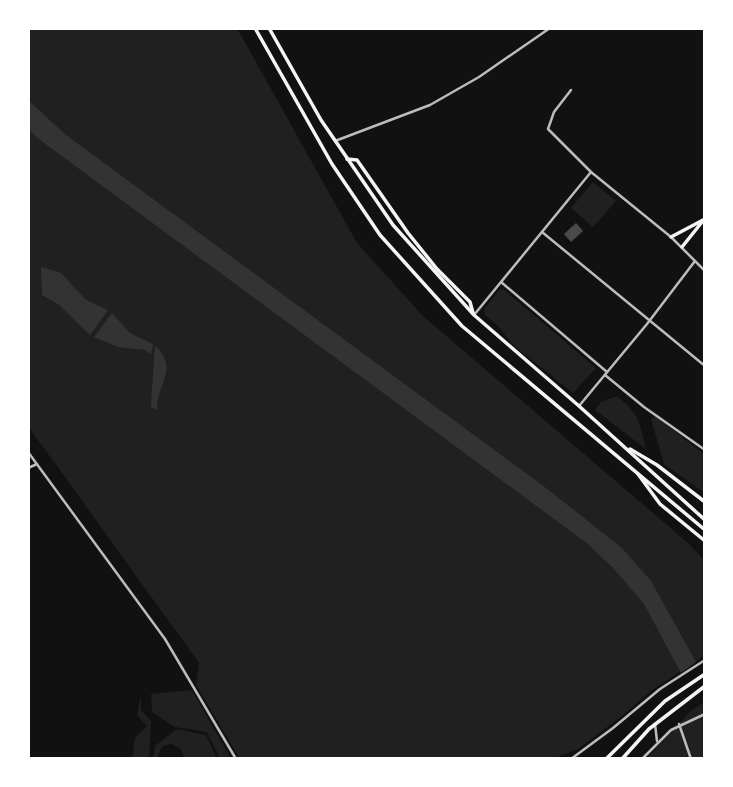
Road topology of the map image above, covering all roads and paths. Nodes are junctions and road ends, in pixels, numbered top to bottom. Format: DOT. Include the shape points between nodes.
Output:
graph roads {
  1 [pos="255,28"];
  2 [pos="269,28"];
  3 [pos="550,28"];
  4 [pos="571,90"];
  5 [pos="335,141"];
  6 [pos="347,159"];
  7 [pos="591,172"];
  8 [pos="704,219"];
  9 [pos="542,232"];
  10 [pos="671,237"];
  11 [pos="682,247"];
  12 [pos="695,261"];
  13 [pos="705,271"];
  14 [pos="501,282"];
  15 [pos="474,315"];
  16 [pos="649,321"];
  17 [pos="705,366"];
  18 [pos="606,374"];
  19 [pos="579,406"];
  20 [pos="623,446"];
  21 [pos="705,450"];
  22 [pos="28,452"];
  23 [pos="37,464"];
  24 [pos="632,467"];
  25 [pos="28,468"];
  26 [pos="705,502"];
  27 [pos="705,520"];
  28 [pos="705,530"];
  29 [pos="705,541"];
  30 [pos="705,660"];
  31 [pos="705,674"];
  32 [pos="705,686"];
  33 [pos="705,714"];
  34 [pos="655,724"];
  35 [pos="679,724"];
  36 [pos="657,741"];
  37 [pos="580,752"];
  38 [pos="236,759"];
  39 [pos="571,759"];
  40 [pos="578,759"];
  41 [pos="606,759"];
  42 [pos="622,759"];
  43 [pos="642,759"];
  44 [pos="691,759"];
  1 -- 24 [label="main road" via="332,164 380,235 462,326"];
  2 -- 5 [label="main road"];
  3 -- 5 [label="street" via="429,105"];
  4 -- 7 [label="street" via="548,129"];
  5 -- 6 [label="main road"];
  6 -- 15 [label="main road" via="393,225"];
  6 -- 15 [label="main road" via="357,160 408,233 470,302"];
  7 -- 9 [label="street"];
  7 -- 10 [label="street"];
  8 -- 10 [label="main road"];
  8 -- 11 [label="main road"];
  9 -- 14 [label="street"];
  9 -- 16 [label="street"];
  10 -- 11 [label="street"];
  11 -- 12 [label="street"];
  12 -- 13 [label="street"];
  12 -- 16 [label="street"];
  14 -- 15 [label="street"];
  14 -- 18 [label="street"];
  15 -- 19 [label="main road"];
  16 -- 17 [label="street"];
  16 -- 18 [label="street"];
  18 -- 19 [label="street"];
  18 -- 21 [label="street"];
  19 -- 20 [label="main road"];
  20 -- 26 [label="main road"];
  20 -- 27 [label="main road"];
  22 -- 23 [label="street"];
  23 -- 25 [label="street"];
  23 -- 38 [label="street" via="164,639"];
  24 -- 28 [label="main road"];
  24 -- 29 [label="main road" via="660,504"];
  30 -- 37 [label="street"];
  31 -- 41 [label="main road" via="664,701"];
  32 -- 34 [label="main road"];
  33 -- 35 [label="street"];
  34 -- 36 [label="street"];
  34 -- 42 [label="main road"];
  35 -- 36 [label="street"];
  35 -- 44 [label="street"];
  36 -- 43 [label="street"];
  37 -- 39 [label="street"];
  37 -- 40 [label="street"];
}
